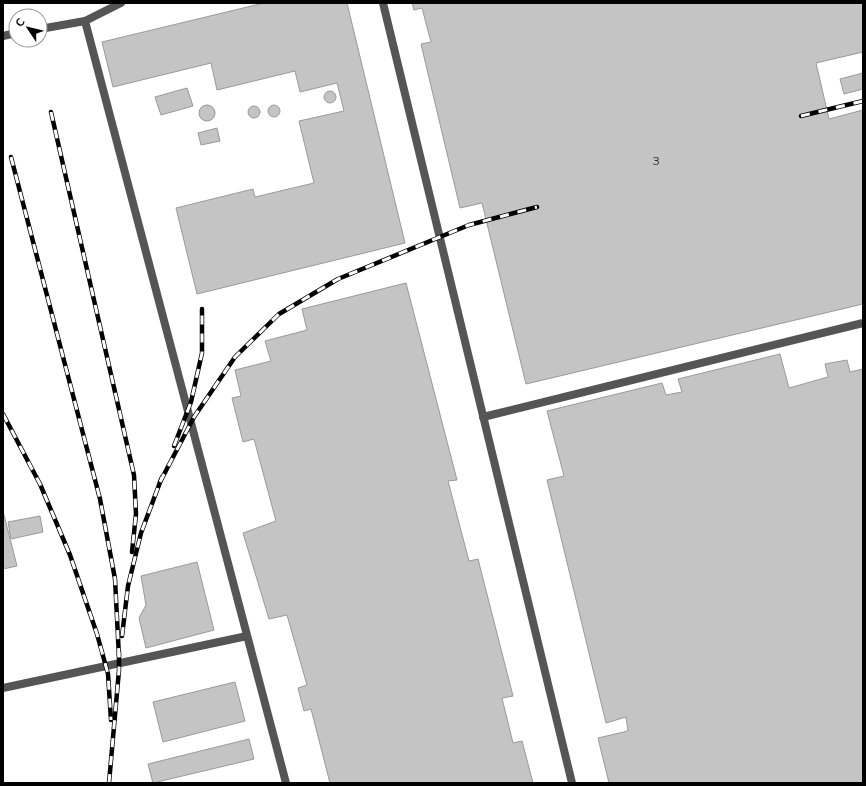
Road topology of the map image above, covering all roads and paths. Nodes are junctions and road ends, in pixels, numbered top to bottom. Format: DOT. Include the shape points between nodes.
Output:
graph roads {
  1 [pos="121,3"];
  2 [pos="383,3"];
  3 [pos="85,21"];
  4 [pos="48,28"];
  5 [pos="863,323"];
  6 [pos="483,417"];
  7 [pos="247,636"];
  8 [pos="3,688"];
  9 [pos="286,783"];
  10 [pos="572,783"];
  1 -- 3 [label="lane"];
  2 -- 6 [label="lane"];
  3 -- 4 [label="lane"];
  3 -- 7 [label="lane"];
  5 -- 6 [label="lane"];
  6 -- 10 [label="lane"];
  7 -- 8 [label="lane"];
  7 -- 9 [label="lane"];
}
